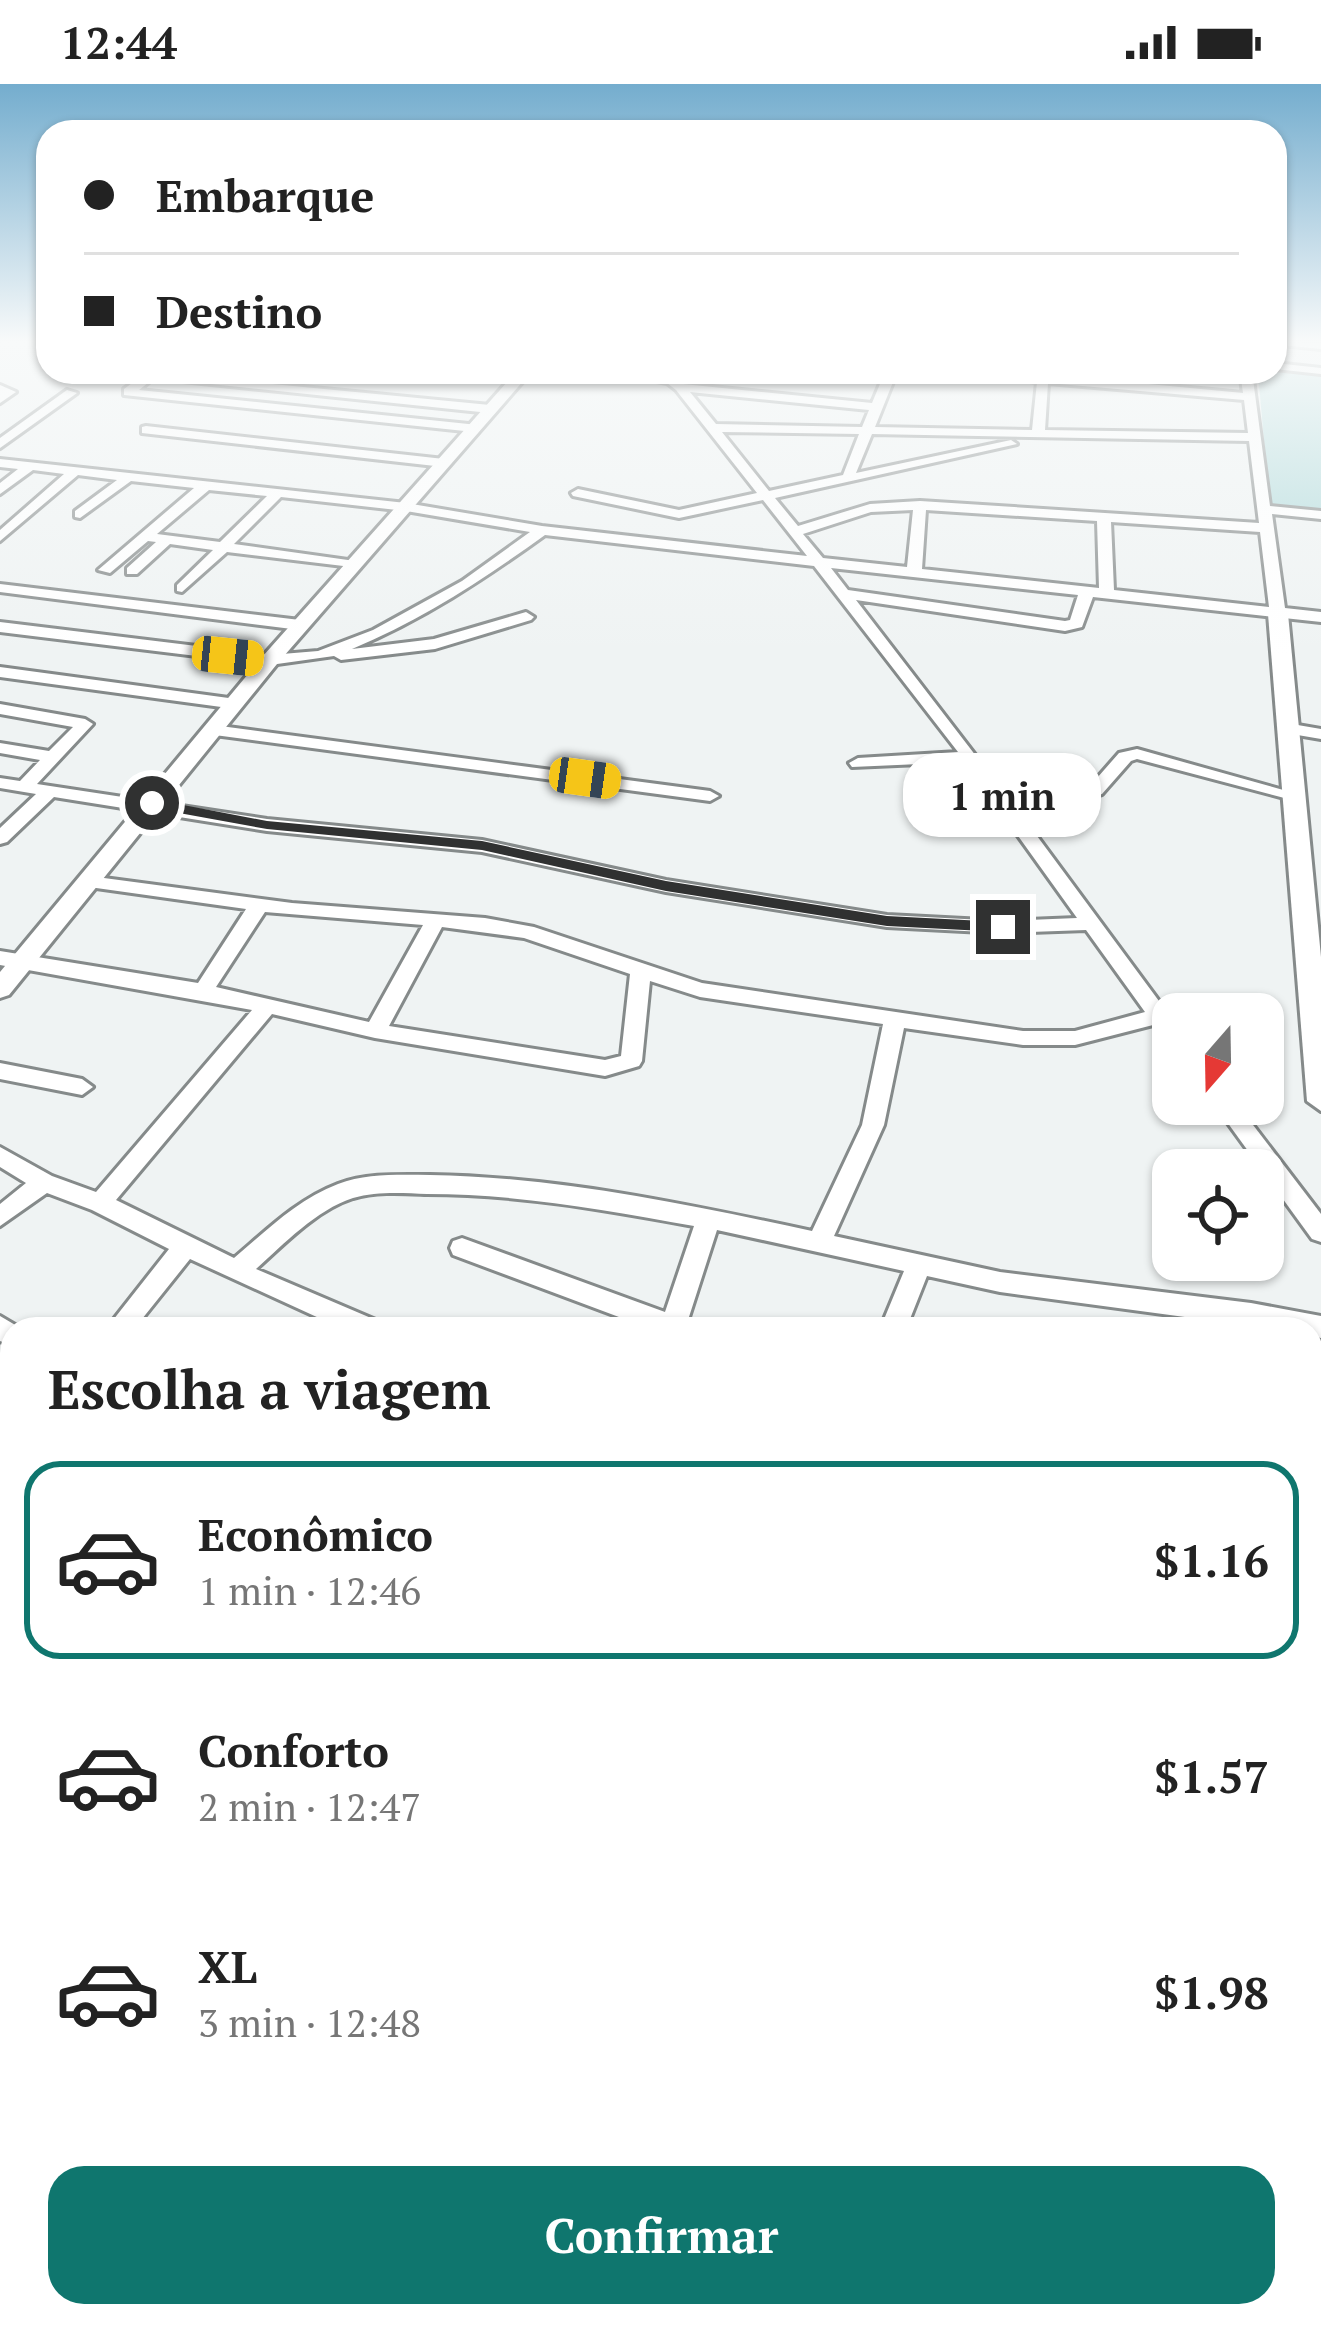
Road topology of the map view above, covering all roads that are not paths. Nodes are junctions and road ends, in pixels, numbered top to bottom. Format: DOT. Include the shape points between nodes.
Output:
graph roads {
  1 [pos="296,447"];
  2 [pos="458,447"];
  3 [pos="728,447"];
  4 [pos="858,447"];
  5 [pos="995,447"];
  6 [pos="1257,447"];
  7 [pos="444,463"];
  8 [pos="0,464"];
  9 [pos="29,467"];
  10 [pos="74,473"];
  11 [pos="128,478"];
  12 [pos="851,480"];
  13 [pos="205,486"];
  14 [pos="0,490"];
  15 [pos="278,493"];
  16 [pos="578,493"];
  17 [pos="766,496"];
  18 [pos="920,505"];
  19 [pos="406,507"];
  20 [pos="1264,509"];
  21 [pos="80,514"];
  22 [pos="1104,515"];
  23 [pos="1321,515"];
  24 [pos="1267,528"];
  25 [pos="542,530"];
  26 [pos="797,530"];
  27 [pos="145,536"];
  28 [pos="0,537"];
  29 [pos="166,540"];
  30 [pos="224,547"];
  31 [pos="815,562"];
  32 [pos="355,565"];
  33 [pos="104,570"];
  34 [pos="132,571"];
  35 [pos="914,572"];
  36 [pos="0,588"];
  37 [pos="182,588"];
  38 [pos="840,593"];
  39 [pos="1086,594"];
  40 [pos="1107,596"];
  41 [pos="1278,614"];
  42 [pos="526,617"];
  43 [pos="1321,617"];
  44 [pos="300,625"];
  45 [pos="0,627"];
  46 [pos="321,656"];
  47 [pos="270,660"];
  48 [pos="0,672"];
  49 [pos="236,704"];
  50 [pos="0,709"];
  51 [pos="1286,728"];
  52 [pos="213,730"];
  53 [pos="1321,734"];
  54 [pos="0,748"];
  55 [pos="54,757"];
  56 [pos="969,757"];
  57 [pos="858,763"];
  58 [pos="0,783"];
  59 [pos="24,788"];
  60 [pos="50,791"];
  61 [pos="1292,795"];
  62 [pos="710,796"];
  63 [pos="152,803"];
  64 [pos="1011,815"];
  65 [pos="0,838"];
  66 [pos="1309,845"];
  67 [pos="88,883"];
  68 [pos="259,904"];
  69 [pos="436,918"];
  70 [pos="1089,924"];
  71 [pos="10,960"];
  72 [pos="640,972"];
  73 [pos="0,989"];
  74 [pos="203,992"];
  75 [pos="267,1006"];
  76 [pos="1152,1008"];
  77 [pos="896,1017"];
  78 [pos="1152,1017"];
  79 [pos="375,1031"];
  80 [pos="0,1070"];
  81 [pos="82,1087"];
  82 [pos="1320,1089"];
  83 [pos="1241,1125"];
  84 [pos="0,1156"];
  85 [pos="44,1182"];
  86 [pos="100,1202"];
  87 [pos="0,1217"];
  88 [pos="710,1219"];
  89 [pos="1321,1232"];
  90 [pos="820,1240"];
  91 [pos="186,1246"];
  92 [pos="462,1248"];
  93 [pos="918,1267"];
  94 [pos="236,1271"];
  95 [pos="129,1317"];
  96 [pos="341,1317"];
  97 [pos="647,1317"];
  98 [pos="679,1317"];
  99 [pos="898,1317"];
  100 [pos="1254,1317"];
  1 -- 7 [label="street"];
  2 -- 7 [label="street"];
  3 -- 17 [label="street"];
  4 -- 12 [label="street"];
  5 -- 12 [label="street"];
  6 -- 20 [label="street"];
  7 -- 19 [label="street"];
  8 -- 9 [label="street"];
  9 -- 10 [label="street"];
  9 -- 14 [label="street"];
  10 -- 11 [label="street"];
  10 -- 28 [label="street"];
  11 -- 13 [label="street"];
  11 -- 21 [label="street"];
  12 -- 17 [label="street"];
  13 -- 15 [label="street"];
  13 -- 27 [label="street"];
  15 -- 19 [label="street"];
  15 -- 30 [label="street"];
  16 -- 17 [label="street" via="679,514"];
  17 -- 26 [label="street"];
  18 -- 22 [label="street"];
  18 -- 26 [label="street" via="870,508"];
  18 -- 35 [label="street"];
  19 -- 25 [label="street"];
  19 -- 32 [label="street"];
  20 -- 23 [label="street"];
  20 -- 24 [label="street"];
  22 -- 24 [label="street"];
  22 -- 40 [label="street"];
  24 -- 41 [label="street"];
  25 -- 31 [label="street"];
  25 -- 46 [label="street" via="467,584"];
  26 -- 31 [label="street"];
  27 -- 29 [label="street"];
  27 -- 33 [label="street"];
  29 -- 30 [label="street"];
  29 -- 34 [label="street"];
  30 -- 32 [label="street"];
  30 -- 37 [label="street"];
  31 -- 35 [label="street"];
  31 -- 38 [label="street"];
  32 -- 44 [label="street"];
  35 -- 39 [label="street"];
  36 -- 44 [label="street"];
  38 -- 39 [label="street" via="1065,626 1076,624"];
  38 -- 56 [label="street"];
  39 -- 40 [label="street"];
  40 -- 41 [label="street"];
  41 -- 43 [label="street"];
  41 -- 51 [label="street"];
  42 -- 46 [label="street" via="435,644"];
  44 -- 47 [label="street"];
  45 -- 47 [label="street"];
  46 -- 47 [label="street"];
  47 -- 49 [label="street"];
  48 -- 49 [label="street"];
  49 -- 52 [label="street"];
  50 -- 55 [label="street" via="83,722"];
  51 -- 53 [label="street"];
  51 -- 61 [label="street"];
  52 -- 62 [label="street"];
  52 -- 63 [label="street"];
  54 -- 55 [label="street"];
  55 -- 59 [label="street"];
  56 -- 57 [label="street"];
  56 -- 64 [label="street"];
  58 -- 59 [label="street"];
  59 -- 60 [label="street"];
  60 -- 63 [label="street"];
  60 -- 65 [label="street"];
  61 -- 64 [label="street" via="1137,754 1084,796"];
  61 -- 66 [label="street"];
  63 -- 67 [label="street"];
  63 -- 70 [label="street" via="267,825 482,846 887,921"];
  64 -- 70 [label="street"];
  66 -- 82 [label="street"];
  67 -- 68 [label="street"];
  67 -- 71 [label="street"];
  68 -- 69 [label="street"];
  68 -- 74 [label="street"];
  69 -- 72 [label="street" via="527,932"];
  69 -- 79 [label="street"];
  70 -- 76 [label="street"];
  71 -- 73 [label="street"];
  71 -- 74 [label="street"];
  72 -- 77 [label="street" via="700,990"];
  72 -- 79 [label="street" via="632,1061 620,1067"];
  74 -- 75 [label="street"];
  75 -- 79 [label="street"];
  75 -- 86 [label="street"];
  77 -- 78 [label="street" via="1053,1040"];
  77 -- 90 [label="street" via="873,1125"];
  80 -- 81 [label="street"];
  83 -- 89 [label="street"];
  84 -- 85 [label="street"];
  85 -- 86 [label="street"];
  85 -- 87 [label="street"];
  86 -- 91 [label="street"];
  88 -- 90 [label="street"];
  88 -- 94 [label="street" via="559,1192 381,1184 319,1203"];
  88 -- 98 [label="street"];
  90 -- 93 [label="street"];
  91 -- 94 [label="street"];
  91 -- 95 [label="street"];
  92 -- 97 [label="street"];
  93 -- 99 [label="street"];
  93 -- 100 [label="street"];
  94 -- 96 [label="street"];
}
